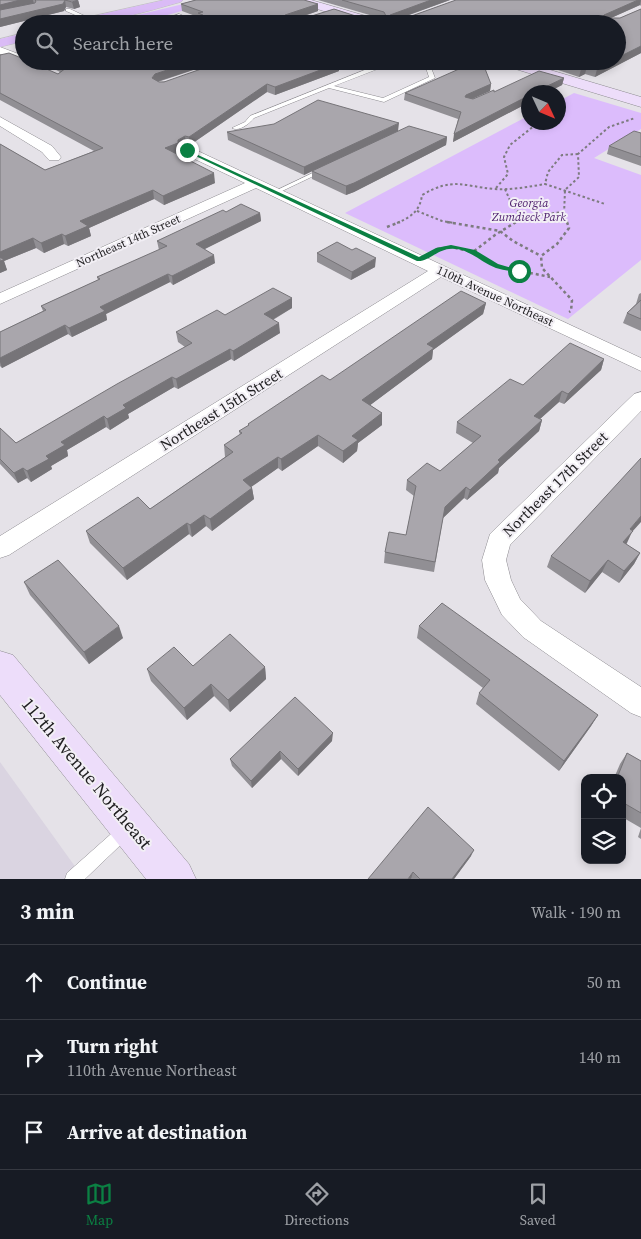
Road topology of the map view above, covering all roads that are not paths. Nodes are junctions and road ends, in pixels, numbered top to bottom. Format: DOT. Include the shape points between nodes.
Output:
graph roads {
  1 [pos="168,0"];
  2 [pos="177,0"];
  3 [pos="299,0"];
  4 [pos="68,10"];
  5 [pos="334,11"];
  6 [pos="80,15"];
  7 [pos="102,15"];
  8 [pos="120,15"];
  9 [pos="320,15"];
  10 [pos="348,15"];
  11 [pos="15,39"];
  12 [pos="0,43"];
  13 [pos="0,50"];
  14 [pos="15,57"];
  15 [pos="369,70"];
  16 [pos="429,70"];
  17 [pos="530,70"];
  18 [pos="328,86"];
  19 [pos="641,102"];
  20 [pos="0,121"];
  21 [pos="235,128"];
  22 [pos="187,150"];
  23 [pos="54,157"];
  24 [pos="327,168"];
  25 [pos="256,183"];
  26 [pos="276,192"];
  27 [pos="442,270"];
  28 [pos="0,299"];
  29 [pos="641,365"];
  30 [pos="641,399"];
  31 [pos="0,548"];
  32 [pos="0,667"];
  33 [pos="641,703"];
  34 [pos="132,825"];
  35 [pos="73,879"];
  36 [pos="174,879"];
  1 -- 7 [label="main road"];
  2 -- 8 [label="main road"];
  3 -- 5 [label="main road"];
  4 -- 6 [label="lane"];
  5 -- 9 [label="street"];
  5 -- 10 [label="main road"];
  11 -- 12 [label="main road"];
  13 -- 14 [label="street"];
  15 -- 18 [label="lane"];
  16 -- 18 [label="lane" via="432,78 384,100"];
  17 -- 19 [label="main road"];
  18 -- 21 [label="lane" via="252,117"];
  20 -- 23 [label="street" via="47,149"];
  22 -- 25 [label="street, 110th Avenue Northeast"];
  24 -- 26 [label="lane"];
  25 -- 26 [label="street, 110th Avenue Northeast"];
  25 -- 28 [label="street, Northeast 14th Street"];
  26 -- 27 [label="street, 110th Avenue Northeast"];
  27 -- 29 [label="street, 110th Avenue Northeast"];
  27 -- 31 [label="street, Northeast 15th Street"];
  30 -- 33 [label="street, Northeast 17th Street" via="499,540 494,560 498,580 510,607 532,629"];
  32 -- 34 [label="main road, 112th Avenue Northeast"];
  34 -- 35 [label="lane"];
  34 -- 36 [label="main road, 112th Avenue Northeast"];
}
